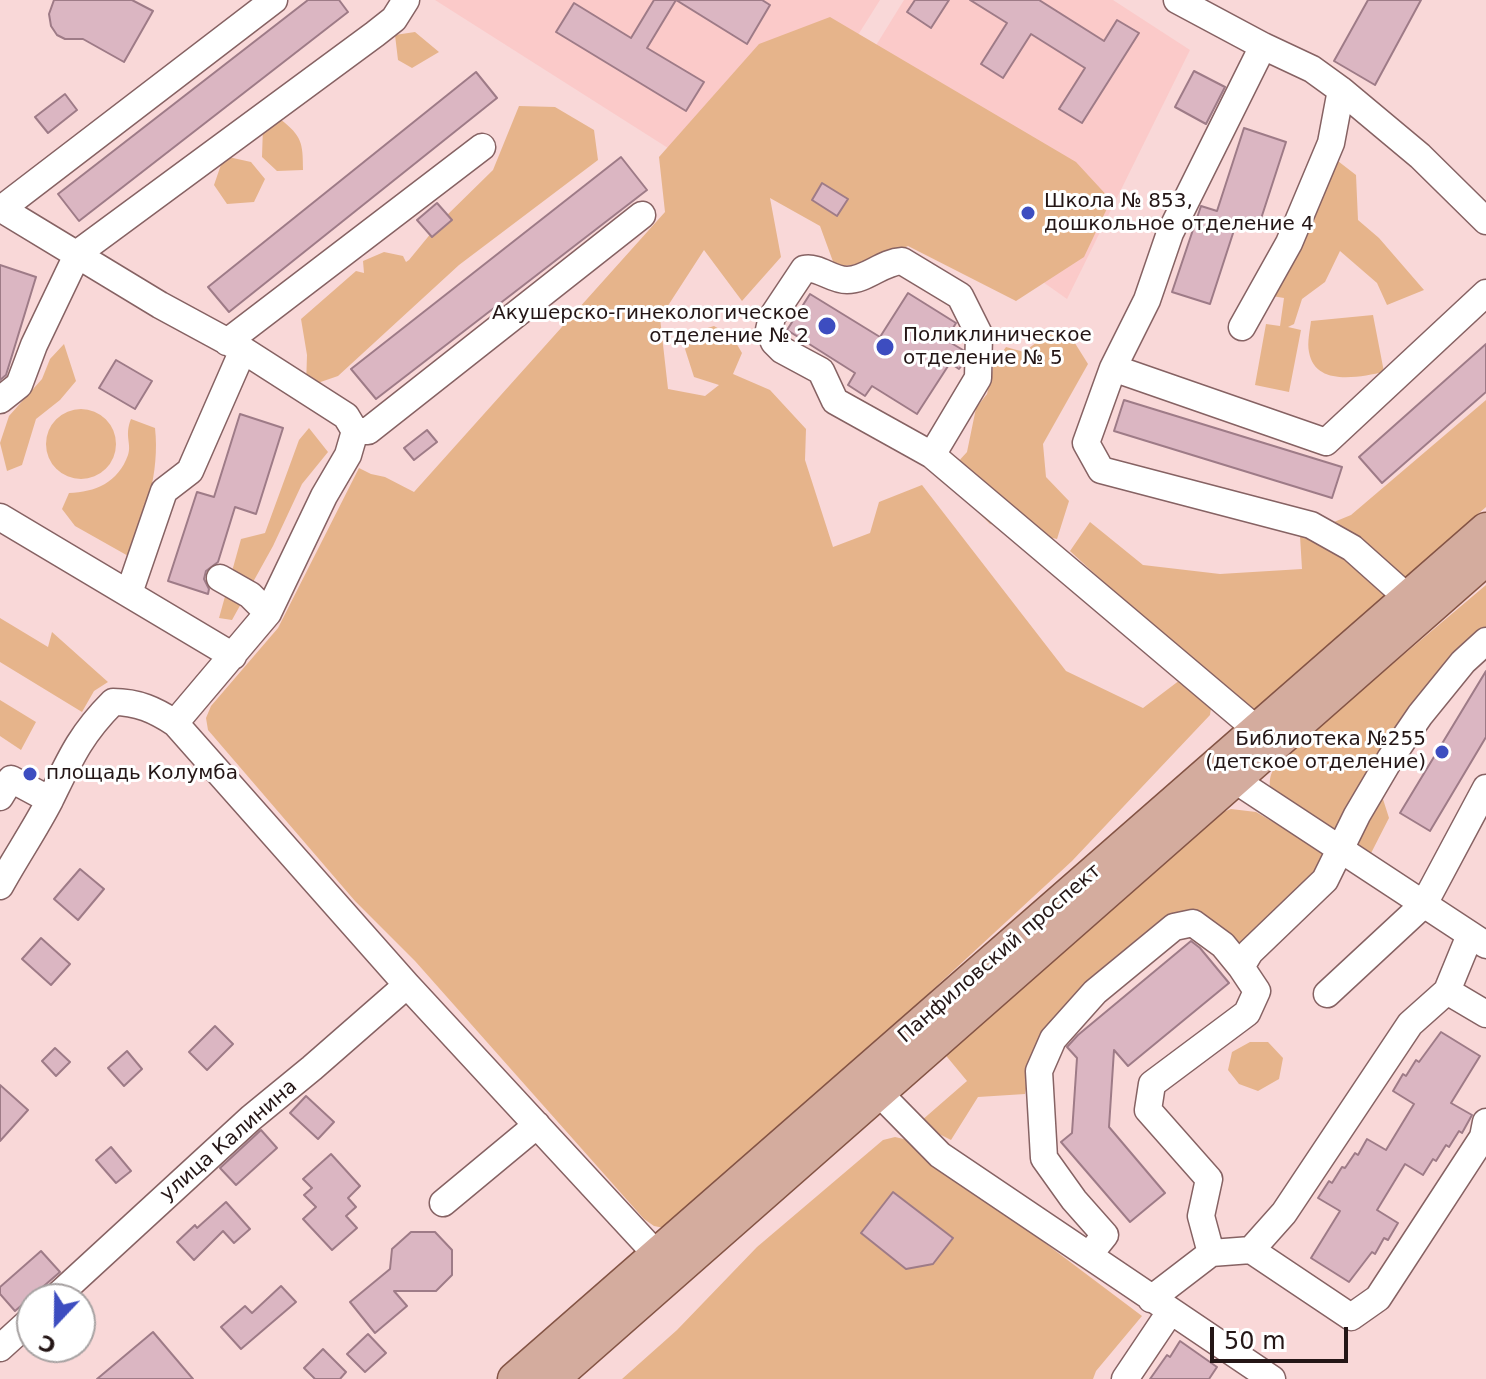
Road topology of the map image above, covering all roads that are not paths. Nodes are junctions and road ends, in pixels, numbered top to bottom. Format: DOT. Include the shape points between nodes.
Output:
graph roads {
  1 [pos="274,0"];
  2 [pos="406,0"];
  3 [pos="1177,0"];
  4 [pos="1263,46"];
  5 [pos="1341,90"];
  6 [pos="482,147"];
  7 [pos="0,209"];
  8 [pos="642,215"];
  9 [pos="1486,221"];
  10 [pos="78,253"];
  11 [pos="1486,293"];
  12 [pos="1242,327"];
  13 [pos="235,346"];
  14 [pos="1113,368"];
  15 [pos="0,400"];
  16 [pos="355,431"];
  17 [pos="932,455"];
  18 [pos="0,517"];
  19 [pos="1486,529"];
  20 [pos="1486,559"];
  21 [pos="220,578"];
  22 [pos="129,593"];
  23 [pos="1408,598"];
  24 [pos="268,613"];
  25 [pos="1486,641"];
  26 [pos="233,656"];
  27 [pos="175,723"];
  28 [pos="1256,729"];
  29 [pos="1235,780"];
  30 [pos="1486,788"];
  31 [pos="0,797"];
  32 [pos="50,800"];
  33 [pos="1340,851"];
  34 [pos="2,879"];
  35 [pos="1424,904"];
  36 [pos="1478,940"];
  37 [pos="1241,967"];
  38 [pos="407,985"];
  39 [pos="1447,991"];
  40 [pos="1327,994"];
  41 [pos="1486,1014"];
  42 [pos="879,1093"];
  43 [pos="1486,1122"];
  44 [pos="537,1125"];
  45 [pos="443,1203"];
  46 [pos="1251,1250"];
  47 [pos="1211,1253"];
  48 [pos="657,1255"];
  49 [pos="1089,1255"];
  50 [pos="71,1283"];
  51 [pos="1160,1306"];
  52 [pos="16,1334"];
  53 [pos="0,1348"];
  54 [pos="514,1379"];
  55 [pos="553,1379"];
  56 [pos="1125,1379"];
  57 [pos="1272,1379"];
  1 -- 7 [label="street"];
  2 -- 10 [label="street" via="375,34"];
  3 -- 4 [label="street"];
  4 -- 5 [label="street" via="1312,69"];
  4 -- 14 [label="street" via="1170,233 1147,300"];
  5 -- 9 [label="street"];
  5 -- 12 [label="street" via="1331,143 1289,243"];
  6 -- 13 [label="street"];
  7 -- 10 [label="street"];
  8 -- 16 [label="street" via="368,431"];
  10 -- 13 [label="street"];
  10 -- 15 [label="street" via="19,385"];
  11 -- 14 [label="street" via="1326,442"];
  13 -- 16 [label="street" via="346,416"];
  13 -- 22 [label="street" via="190,471 164,491"];
  14 -- 23 [label="street" via="1086,443 1101,470 1311,525 1352,548"];
  16 -- 24 [label="street" via="348,455"];
  17 -- 17 [label="street" via="978,378 979,334 960,296 902,261 844,280 812,267 804,269 772,317 769,330 774,342 821,371 835,401"];
  17 -- 28 [label="street"];
  18 -- 22 [label="street"];
  19 -- 23 [label="main road, Панфиловский проспект"];
  20 -- 29 [label="main road, Панфиловский проспект"];
  21 -- 24 [label="street"];
  22 -- 26 [label="street"];
  23 -- 28 [label="main road, Панфиловский проспект"];
  24 -- 26 [label="street"];
  25 -- 33 [label="street" via="1413,726"];
  26 -- 27 [label="street"];
  27 -- 32 [label="street" via="128,702 113,702 87,718"];
  27 -- 38 [label="street"];
  28 -- 48 [label="main road, Панфиловский проспект"];
  29 -- 33 [label="street"];
  29 -- 42 [label="main road, Панфиловский проспект"];
  30 -- 35 [label="street"];
  31 -- 32 [label="street" via="11,779"];
  32 -- 34 [label="street"];
  33 -- 35 [label="street"];
  33 -- 37 [label="street" via="1325,880"];
  35 -- 36 [label="street"];
  35 -- 40 [label="street"];
  36 -- 39 [label="street"];
  37 -- 47 [label="street" via="1257,991 1247,1013 1152,1084 1148,1110 1209,1179 1201,1216"];
  37 -- 49 [label="street" via="1223,945 1193,923 1174,927 1095,992 1053,1039 1039,1071 1044,1158 1105,1235"];
  38 -- 44 [label="street"];
  38 -- 50 [label="street, улица Калинина" via="251,1118"];
  39 -- 41 [label="street"];
  39 -- 46 [label="street" via="1410,1024 1284,1213"];
  42 -- 49 [label="street" via="940,1155"];
  42 -- 55 [label="main road, Панфиловский проспект"];
  43 -- 46 [label="street" via="1483,1137 1378,1298 1351,1317"];
  44 -- 45 [label="street"];
  44 -- 48 [label="street"];
  46 -- 47 [label="street"];
  47 -- 51 [label="street"];
  48 -- 54 [label="main road, Панфиловский проспект"];
  49 -- 51 [label="street"];
  51 -- 56 [label="street"];
  51 -- 57 [label="street"];
  52 -- 53 [label="street"];
}
